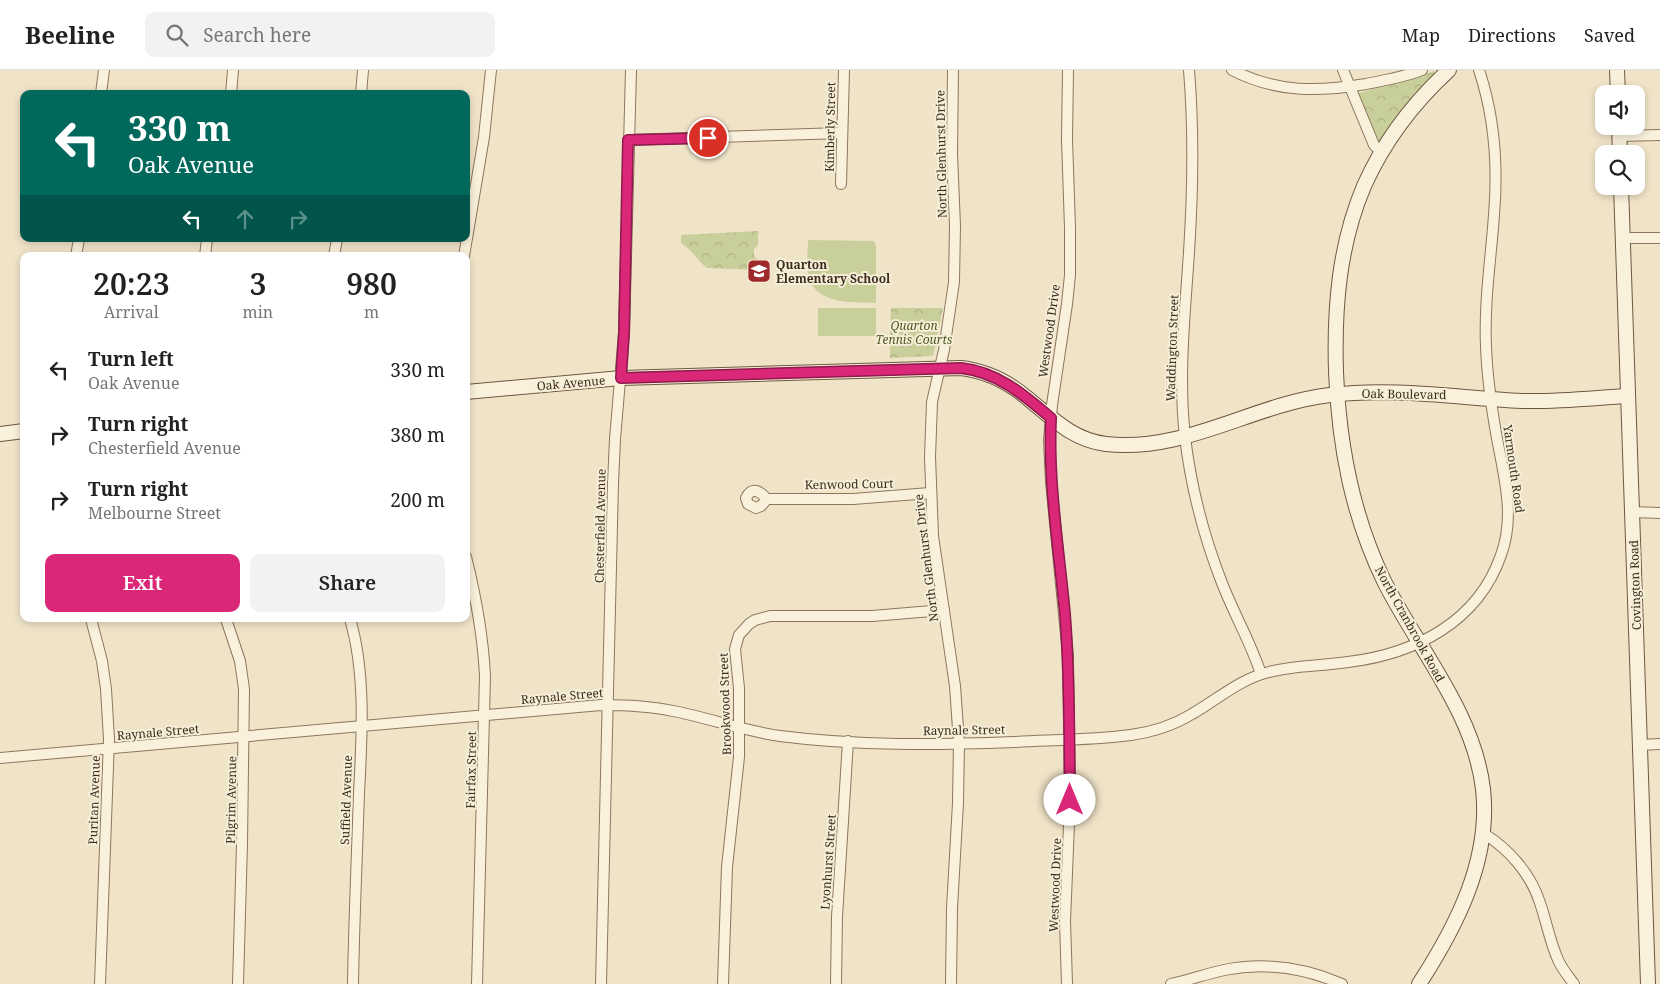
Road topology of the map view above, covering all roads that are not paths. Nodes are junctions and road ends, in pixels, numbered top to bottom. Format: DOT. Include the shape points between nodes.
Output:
graph roads {
  1 [pos="104,70"];
  2 [pos="233,70"];
  3 [pos="363,70"];
  4 [pos="491,70"];
  5 [pos="630,70"];
  6 [pos="844,70"];
  7 [pos="953,70"];
  8 [pos="1068,70"];
  9 [pos="1189,70"];
  10 [pos="1232,70"];
  11 [pos="1343,70"];
  12 [pos="1422,70"];
  13 [pos="1449,70"];
  14 [pos="1479,70"];
  15 [pos="1617,70"];
  16 [pos="1618,85"];
  17 [pos="1350,87"];
  18 [pos="102,90"];
  19 [pos="232,90"];
  20 [pos="361,90"];
  21 [pos="842,133"];
  22 [pos="1645,134"];
  23 [pos="1660,135"];
  24 [pos="628,140"];
  25 [pos="1381,152"];
  26 [pos="841,184"];
  27 [pos="1621,195"];
  28 [pos="470,220"];
  29 [pos="1623,238"];
  30 [pos="1660,238"];
  31 [pos="939,368"];
  32 [pos="621,378"];
  33 [pos="470,392"];
  34 [pos="1337,394"];
  35 [pos="1628,396"];
  36 [pos="1491,399"];
  37 [pos="1051,418"];
  38 [pos="20,432"];
  39 [pos="0,434"];
  40 [pos="1185,437"];
  41 [pos="930,493"];
  42 [pos="768,499"];
  43 [pos="1632,512"];
  44 [pos="1660,513"];
  45 [pos="470,574"];
  46 [pos="944,610"];
  47 [pos="92,622"];
  48 [pos="227,622"];
  49 [pos="351,622"];
  50 [pos="1419,644"];
  51 [pos="1261,674"];
  52 [pos="608,705"];
  53 [pos="484,715"];
  54 [pos="362,727"];
  55 [pos="740,727"];
  56 [pos="1124,736"];
  57 [pos="244,737"];
  58 [pos="1070,739"];
  59 [pos="848,741"];
  60 [pos="959,743"];
  61 [pos="1660,744"];
  62 [pos="1640,745"];
  63 [pos="108,749"];
  64 [pos="0,758"];
  65 [pos="1483,833"];
  66 [pos="100,984"];
  67 [pos="238,984"];
  68 [pos="353,984"];
  69 [pos="477,984"];
  70 [pos="601,984"];
  71 [pos="723,984"];
  72 [pos="836,984"];
  73 [pos="951,984"];
  74 [pos="1067,984"];
  75 [pos="1171,984"];
  76 [pos="1342,984"];
  77 [pos="1419,984"];
  78 [pos="1574,984"];
  79 [pos="1648,984"];
  1 -- 18 [label="street"];
  2 -- 19 [label="street"];
  3 -- 20 [label="street"];
  4 -- 28 [label="street"];
  5 -- 24 [label="street, Chesterfield Avenue"];
  6 -- 21 [label="street, Kimberly Street"];
  7 -- 31 [label="street, North Glenhurst Drive" via="954,282"];
  8 -- 37 [label="street, Westwood Drive" via="1070,274"];
  9 -- 40 [label="street, Waddington Street" via="1193,133 1192,203 1181,358"];
  10 -- 17 [label="street" via="1267,84 1288,88"];
  11 -- 17 [label="street"];
  12 -- 17 [label="street"];
  13 -- 25 [label="street, North Cranbrook Road" via="1408,112"];
  14 -- 36 [label="street, Yarmouth Road" via="1486,96 1496,181 1486,316"];
  15 -- 16 [label="street"];
  17 -- 25 [label="street" via="1374,145"];
  21 -- 24 [label="street"];
  21 -- 26 [label="street, Kimberly Street"];
  22 -- 23 [label="street"];
  24 -- 32 [label="street, Chesterfield Avenue"];
  25 -- 34 [label="street, North Cranbrook Road" via="1357,204 1342,262 1335,335"];
  27 -- 29 [label="street, Covington Road"];
  29 -- 30 [label="street"];
  29 -- 35 [label="street, Covington Road"];
  31 -- 32 [label="street, Oak Avenue"];
  31 -- 37 [label="street, Oak Avenue" via="967,368 993,376 1021,393"];
  31 -- 41 [label="street, North Glenhurst Drive" via="932,402"];
  32 -- 33 [label="street, Oak Avenue"];
  32 -- 52 [label="street, Chesterfield Avenue" via="613,475"];
  34 -- 36 [label="street, Oak Boulevard" via="1409,392"];
  34 -- 40 [label="street, Oak Boulevard" via="1270,408"];
  34 -- 50 [label="street, North Cranbrook Road" via="1345,464 1359,519 1382,576"];
  35 -- 36 [label="street, Oak Boulevard" via="1555,401"];
  35 -- 43 [label="street, Covington Road"];
  36 -- 50 [label="street, Yarmouth Road" via="1507,497 1508,525 1504,547 1491,580 1477,599 1449,625"];
  37 -- 40 [label="street, Oak Avenue" via="1075,434 1105,444 1138,444"];
  37 -- 58 [label="street, Westwood Drive" via="1050,461 1068,655"];
  38 -- 39 [label="street"];
  40 -- 51 [label="street, Waddington Street" via="1197,503 1211,550"];
  41 -- 42 [label="street, Kenwood Court" via="853,499"];
  41 -- 46 [label="street, North Glenhurst Drive"];
  43 -- 44 [label="street"];
  43 -- 62 [label="street, Covington Road"];
  45 -- 53 [label="street, Fairfax Street" via="484,647"];
  46 -- 55 [label="street, Brookwood Street" via="872,616 770,616 755,620 743,630 736,644"];
  46 -- 60 [label="street, North Glenhurst Drive"];
  47 -- 63 [label="street, Puritan Avenue" via="106,689"];
  48 -- 57 [label="street, Pilgrim Avenue" via="242,671"];
  49 -- 54 [label="street, Suffield Avenue" via="358,661"];
  50 -- 51 [label="street, Yarmouth Road" via="1376,658"];
  50 -- 65 [label="street, North Cranbrook Road" via="1449,695 1473,746 1483,788"];
  51 -- 56 [label="street, Yarmouth Road" via="1233,687 1179,721"];
  52 -- 53 [label="street, Raynale Street"];
  52 -- 55 [label="street, Raynale Street" via="672,710"];
  52 -- 70 [label="street, Chesterfield Avenue"];
  53 -- 54 [label="street, Raynale Street"];
  53 -- 69 [label="street, Fairfax Street"];
  54 -- 57 [label="street, Raynale Street"];
  54 -- 68 [label="street, Suffield Avenue"];
  55 -- 59 [label="street, Raynale Street" via="790,737"];
  55 -- 71 [label="street, Brookwood Street" via="738,779 726,876"];
  56 -- 58 [label="street, Raynale Street"];
  57 -- 63 [label="street, Raynale Street"];
  57 -- 67 [label="street, Pilgrim Avenue"];
  58 -- 60 [label="street, Raynale Street"];
  58 -- 74 [label="street, Westwood Drive"];
  59 -- 60 [label="street, Raynale Street"];
  59 -- 72 [label="street, Lyonhurst Street"];
  60 -- 73 [label="street, North Glenhurst Drive"];
  61 -- 62 [label="street"];
  62 -- 79 [label="street, Covington Road"];
  63 -- 64 [label="street, Raynale Street"];
  63 -- 66 [label="street, Puritan Avenue"];
  65 -- 77 [label="street, North Cranbrook Road" via="1467,894"];
  65 -- 78 [label="street" via="1499,844 1525,873 1540,901 1560,964"];
  75 -- 76 [label="street" via="1229,969 1264,967 1303,971"];
}
